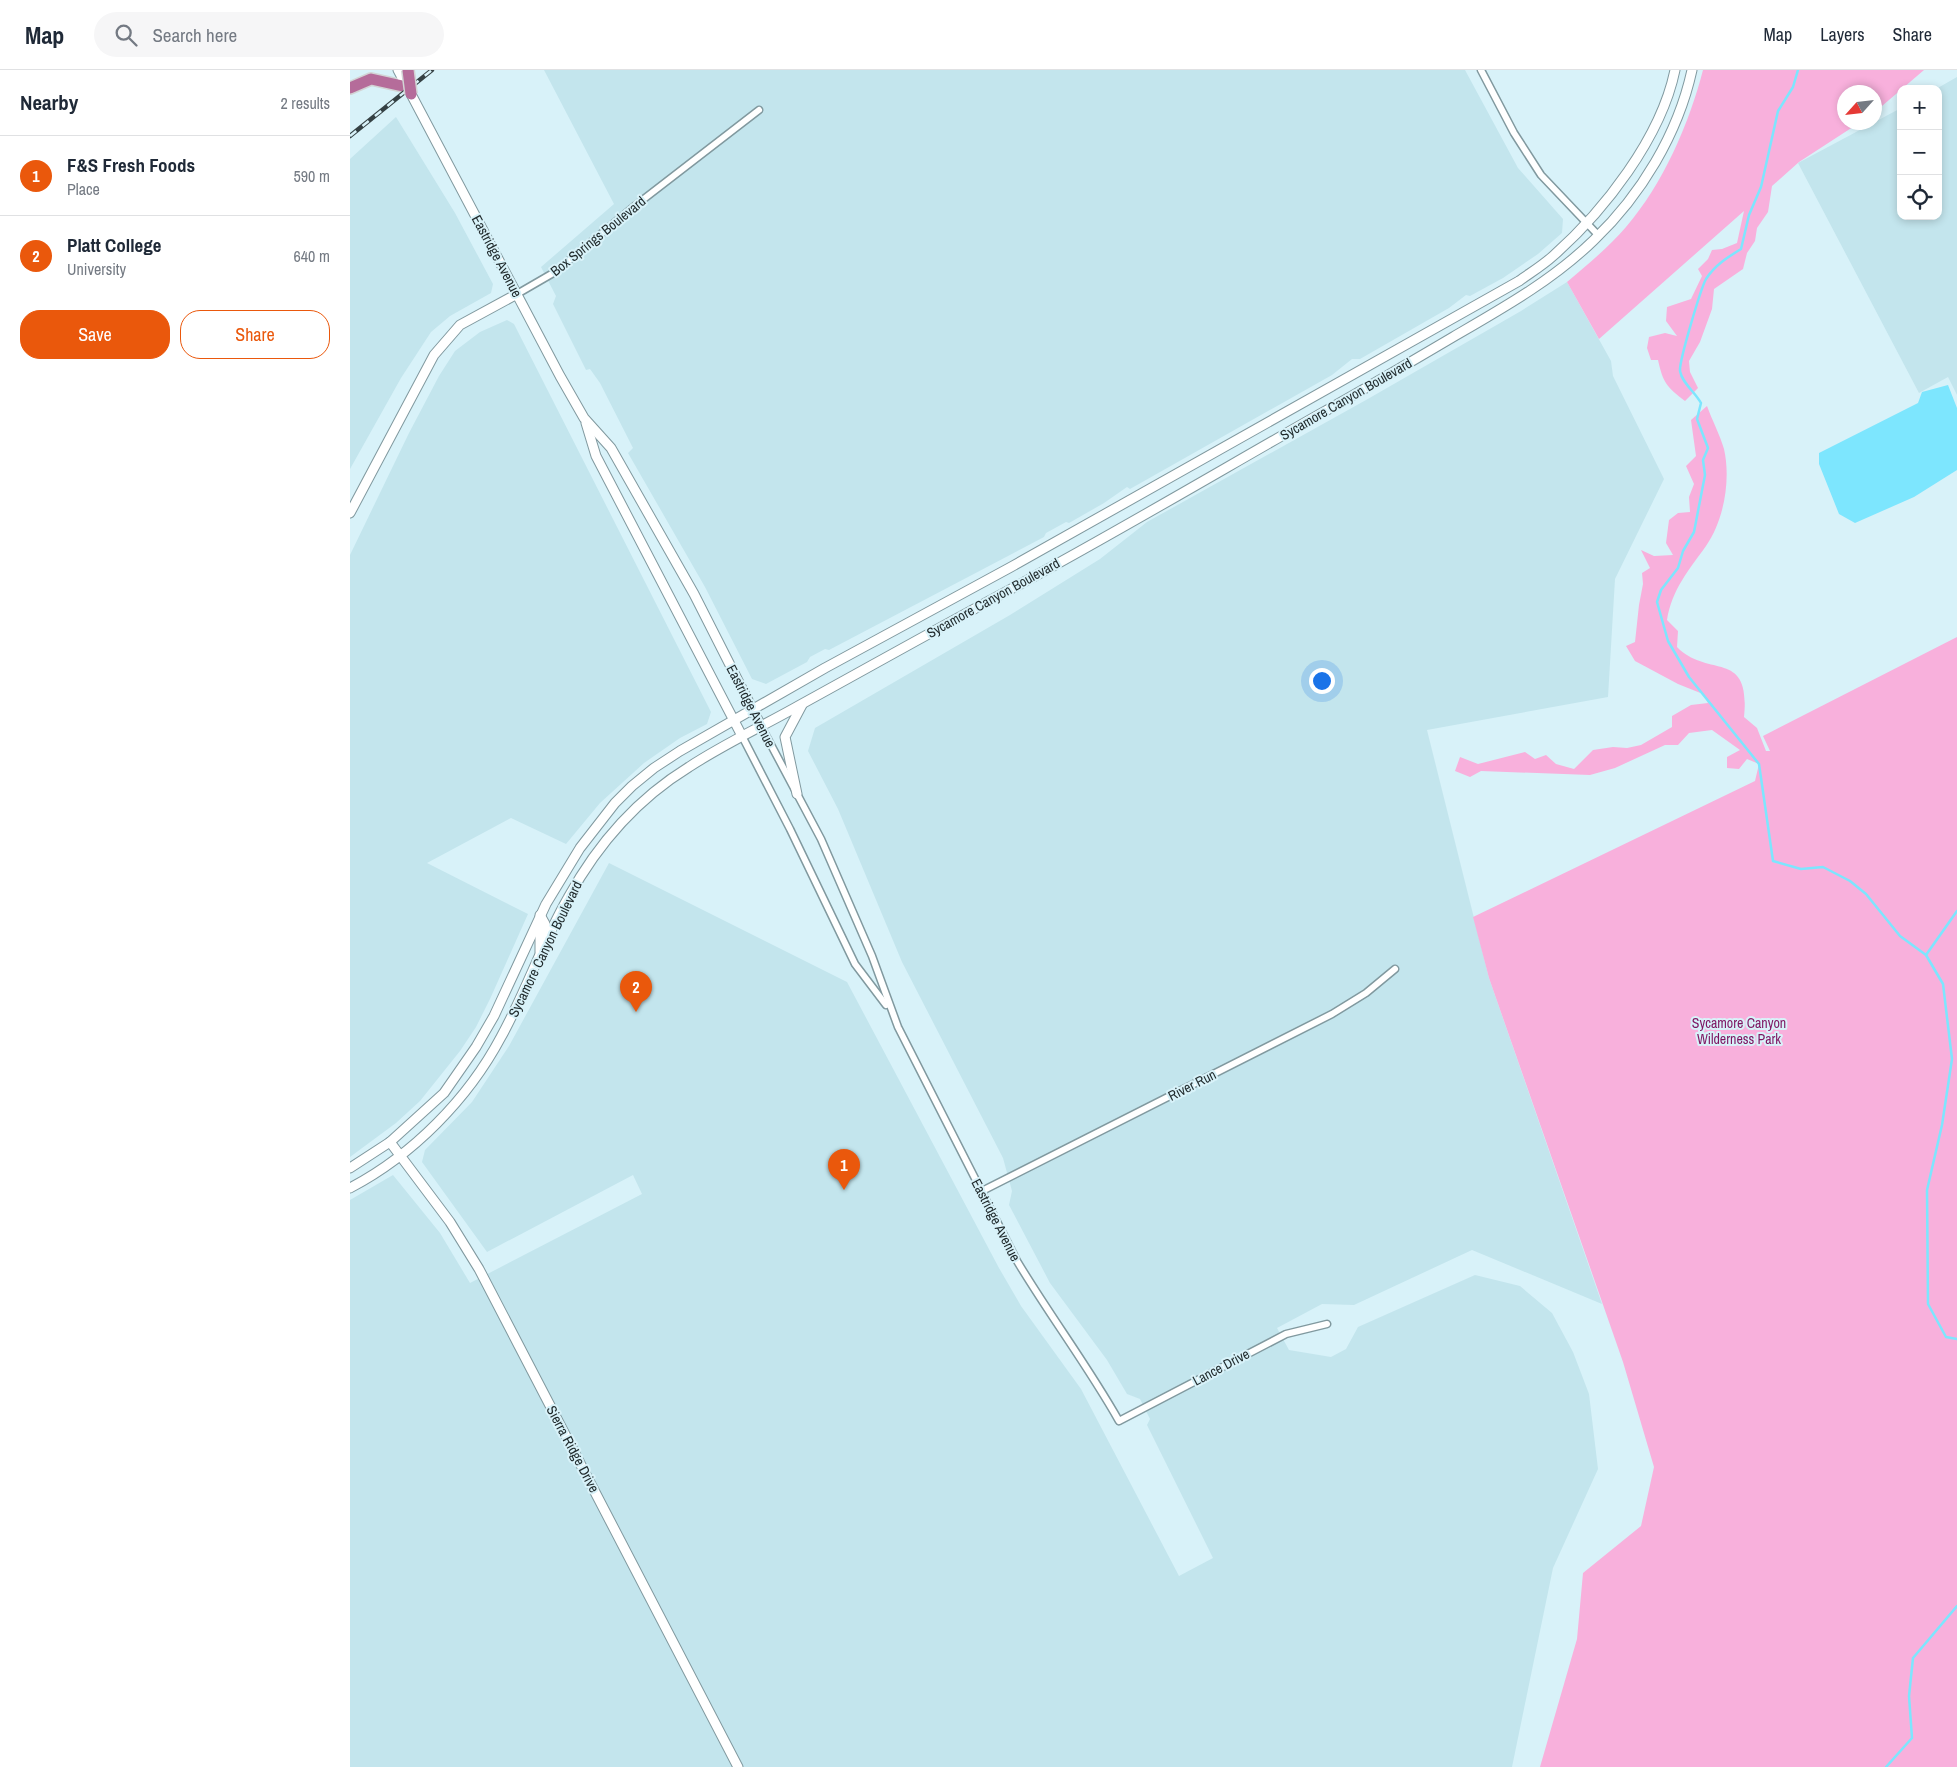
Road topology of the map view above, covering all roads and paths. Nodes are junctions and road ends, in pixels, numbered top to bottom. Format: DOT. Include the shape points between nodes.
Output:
graph roads {
  1 [pos="1481,70"];
  2 [pos="1675,70"];
  3 [pos="1692,70"];
  4 [pos="402,71"];
  5 [pos="350,88"];
  6 [pos="409,90"];
  7 [pos="759,110"];
  8 [pos="1587,223"];
  9 [pos="1599,236"];
  10 [pos="517,294"];
  11 [pos="584,418"];
  12 [pos="350,513"];
  13 [pos="804,703"];
  14 [pos="753,709"];
  15 [pos="733,720"];
  16 [pos="761,726"];
  17 [pos="742,736"];
  18 [pos="797,794"];
  19 [pos="540,915"];
  20 [pos="541,955"];
  21 [pos="1395,968"];
  22 [pos="890,1010"];
  23 [pos="390,1142"];
  24 [pos="400,1155"];
  25 [pos="350,1168"];
  26 [pos="350,1188"];
  27 [pos="982,1192"];
  28 [pos="1327,1324"];
  29 [pos="1119,1421"];
  30 [pos="738,1767"];
  1 -- 8 [label="street" via="1526,154 1541,175"];
  2 -- 8 [label="main road, Sycamore Canyon Boulevard" via="1661,112 1643,147"];
  3 -- 9 [label="main road, Sycamore Canyon Boulevard" via="1675,122 1659,157 1632,198"];
  4 -- 6 [label="highway, bridge"];
  5 -- 6 [label="highway" via="370,79"];
  6 -- 10 [label="main road, Eastridge Avenue"];
  7 -- 10 [label="street, Box Springs Boulevard" via="555,272"];
  8 -- 9 [label="street"];
  8 -- 14 [label="main road, Sycamore Canyon Boulevard" via="1552,257 1510,286"];
  9 -- 13 [label="main road, Sycamore Canyon Boulevard" via="1554,275 1482,320 1020,584"];
  10 -- 11 [label="main road, Eastridge Avenue"];
  10 -- 12 [label="main road, Box Springs Boulevard" via="460,324 434,355"];
  11 -- 14 [label="main road, Eastridge Avenue" via="616,456 694,594"];
  11 -- 15 [label="main road, Eastridge Avenue" via="596,456"];
  13 -- 16 [label="main road, Sycamore Canyon Boulevard"];
  13 -- 18 [label="main road" via="785,736"];
  14 -- 15 [label="main road, Sycamore Canyon Boulevard"];
  14 -- 16 [label="main road, Eastridge Avenue"];
  15 -- 17 [label="main road, Eastridge Avenue"];
  15 -- 19 [label="main road, Sycamore Canyon Boulevard" via="680,750 632,786 580,848"];
  16 -- 17 [label="main road, Sycamore Canyon Boulevard"];
  16 -- 18 [label="street, Eastridge Avenue"];
  17 -- 20 [label="main road, Sycamore Canyon Boulevard" via="675,776 625,820 592,858 568,898"];
  17 -- 22 [label="street, Eastridge Avenue" via="855,964"];
  18 -- 22 [label="street, Eastridge Avenue" via="821,839 872,956"];
  19 -- 20 [label="main road" via="545,920 540,936"];
  19 -- 23 [label="main road, Sycamore Canyon Boulevard" via="494,1016 476,1047 444,1093"];
  20 -- 24 [label="main road, Sycamore Canyon Boulevard" via="502,1036 481,1070 450,1109"];
  21 -- 27 [label="street, River Run" via="1366,994 1332,1014"];
  22 -- 27 [label="street, Eastridge Avenue"];
  23 -- 24 [label="main road, Sierra Ridge Drive"];
  23 -- 25 [label="main road, Sycamore Canyon Boulevard"];
  24 -- 26 [label="main road, Sycamore Canyon Boulevard"];
  24 -- 30 [label="main road, Sierra Ridge Drive" via="450,1222 479,1269"];
  27 -- 29 [label="street, Eastridge Avenue" via="1038,1298 1078,1352"];
  28 -- 29 [label="street, Lance Drive" via="1286,1334"];
}
